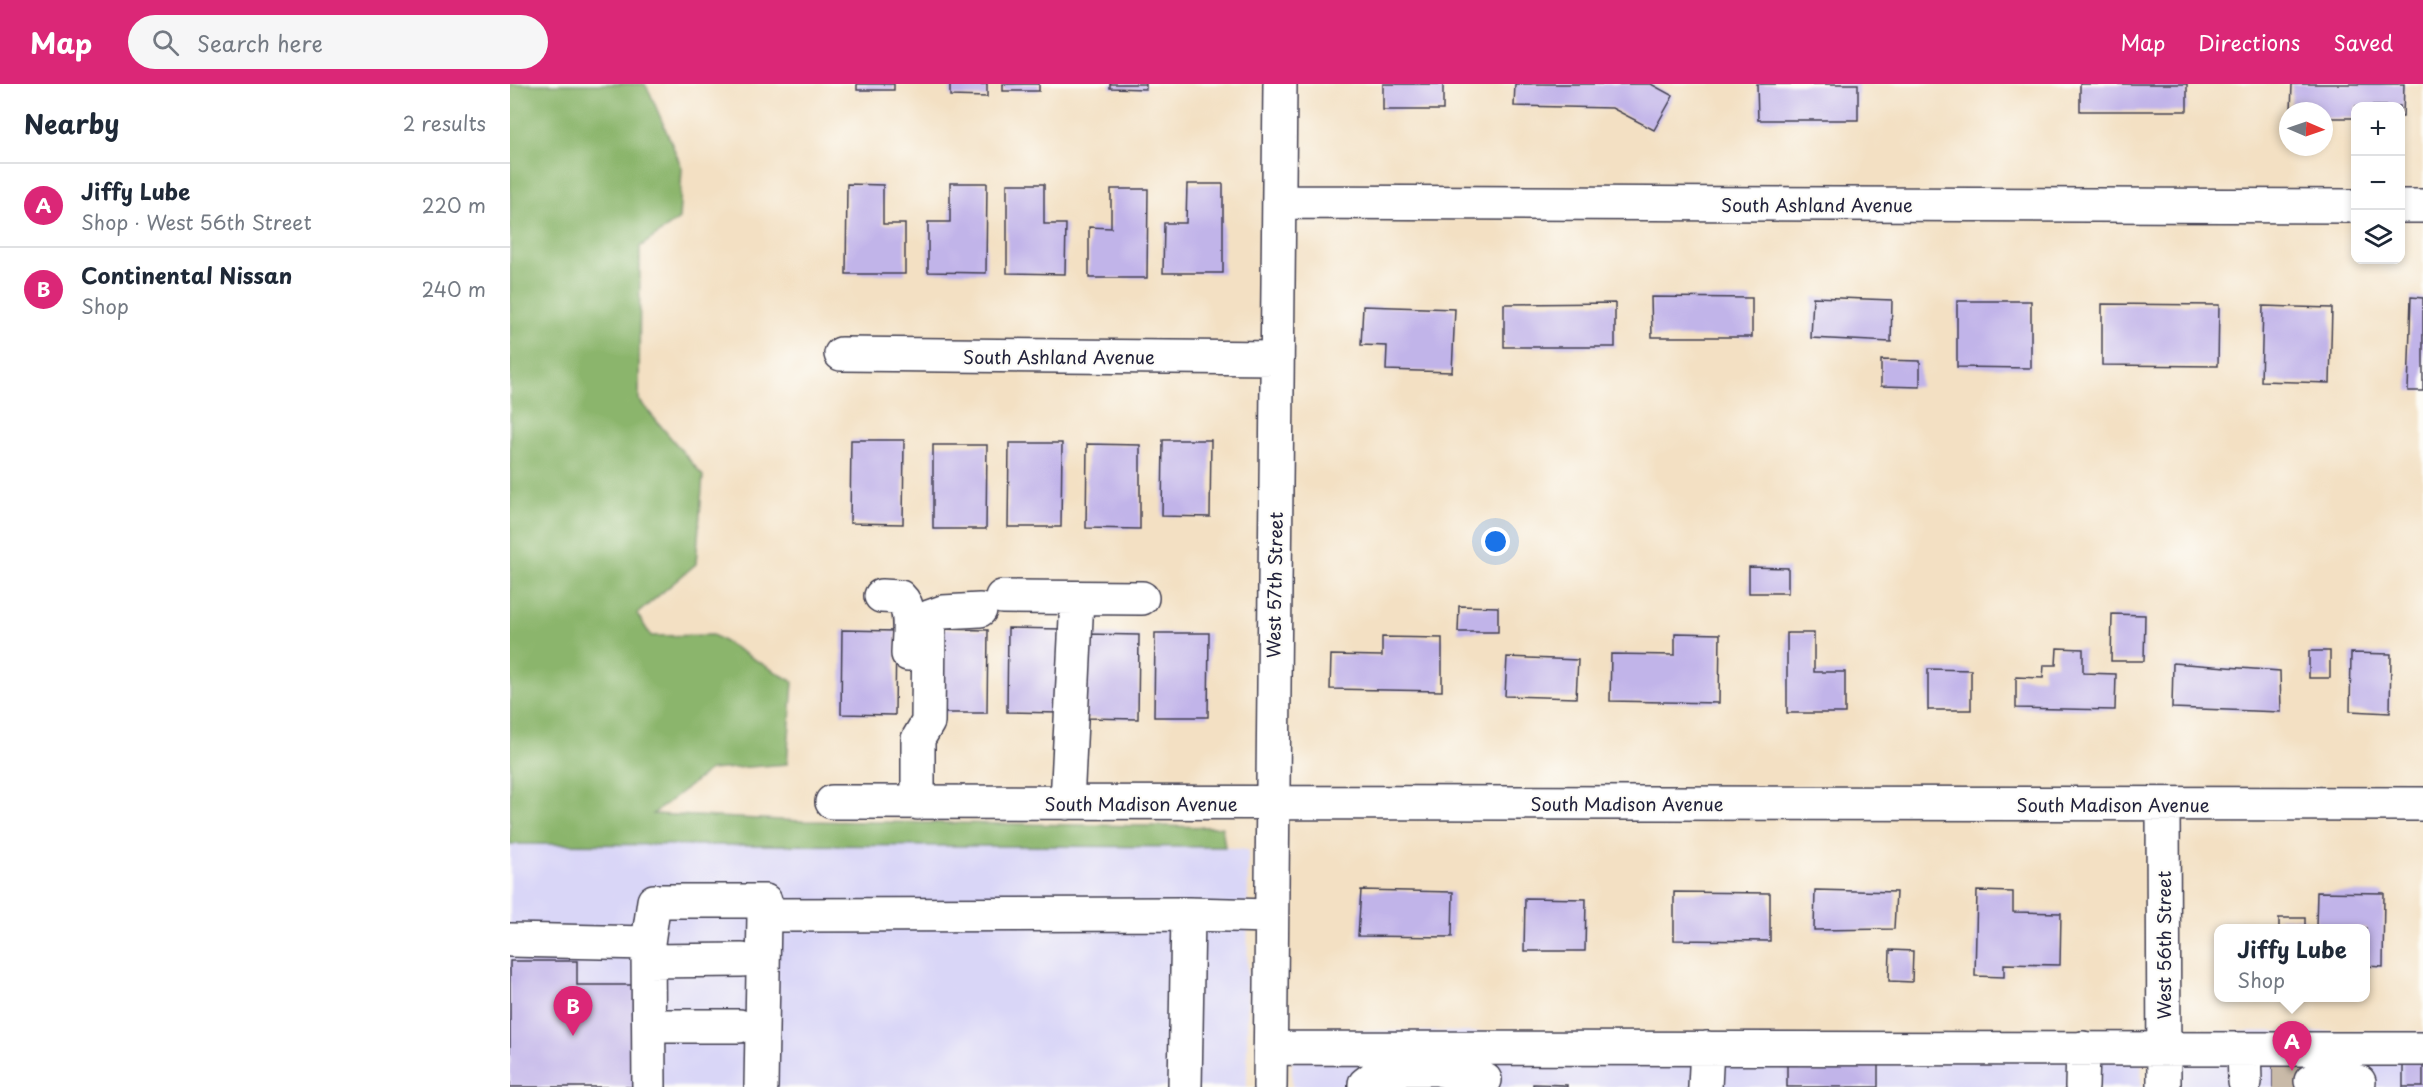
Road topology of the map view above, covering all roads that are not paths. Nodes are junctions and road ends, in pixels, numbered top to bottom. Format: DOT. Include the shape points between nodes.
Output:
graph roads {
  1 [pos="1281,84"];
  2 [pos="1280,202"];
  3 [pos="2351,206"];
  4 [pos="2405,206"];
  5 [pos="2423,206"];
  6 [pos="841,354"];
  7 [pos="1276,358"];
  8 [pos="881,596"];
  9 [pos="1077,598"];
  10 [pos="1142,598"];
  11 [pos="918,739"];
  12 [pos="832,802"];
  13 [pos="1272,802"];
  14 [pos="918,803"];
  15 [pos="1067,803"];
  16 [pos="2163,804"];
  17 [pos="2423,804"];
  18 [pos="1188,914"];
  19 [pos="764,915"];
  20 [pos="1271,916"];
  21 [pos="510,940"];
  22 [pos="648,952"];
  23 [pos="742,960"];
  24 [pos="649,1026"];
  25 [pos="739,1026"];
  26 [pos="1270,1048"];
  27 [pos="1359,1048"];
  28 [pos="1486,1048"];
  29 [pos="1707,1048"];
  30 [pos="2083,1048"];
  31 [pos="2164,1049"];
  32 [pos="2244,1049"];
  33 [pos="2360,1049"];
  34 [pos="2423,1049"];
  35 [pos="2311,1081"];
  36 [pos="1486,1084"];
  37 [pos="2254,1084"];
  38 [pos="2359,1084"];
  39 [pos="1365,1086"];
  40 [pos="649,1087"];
  41 [pos="761,1087"];
  42 [pos="1185,1087"];
  43 [pos="1270,1087"];
  44 [pos="1705,1087"];
  45 [pos="2082,1087"];
  46 [pos="2164,1087"];
  1 -- 2 [label="street, West 57th Street"];
  2 -- 3 [label="street, South Ashland Avenue"];
  2 -- 7 [label="street, West 57th Street"];
  4 -- 5 [label="street"];
  6 -- 7 [label="street, South Ashland Avenue"];
  7 -- 13 [label="street, West 57th Street"];
  8 -- 11 [label="street" via="900,597 908,610 908,724"];
  9 -- 10 [label="street"];
  9 -- 11 [label="street" via="991,604 929,618 928,722"];
  9 -- 15 [label="street"];
  11 -- 14 [label="street"];
  12 -- 14 [label="street, South Madison Avenue"];
  13 -- 15 [label="street, South Madison Avenue"];
  13 -- 16 [label="street, South Madison Avenue"];
  13 -- 20 [label="street, West 57th Street"];
  14 -- 15 [label="street, South Madison Avenue"];
  16 -- 17 [label="street, South Madison Avenue"];
  16 -- 31 [label="street, West 56th Street"];
  18 -- 19 [label="street"];
  18 -- 20 [label="street"];
  18 -- 42 [label="street"];
  19 -- 22 [label="street" via="765,901 654,901"];
  19 -- 41 [label="street"];
  20 -- 26 [label="street, West 57th Street"];
  21 -- 22 [label="street"];
  22 -- 23 [label="street"];
  22 -- 24 [label="street"];
  24 -- 25 [label="street"];
  24 -- 40 [label="street"];
  26 -- 27 [label="street"];
  26 -- 43 [label="street, West 57th Street"];
  27 -- 28 [label="street"];
  27 -- 39 [label="street" via="1357,1078"];
  28 -- 29 [label="street"];
  28 -- 36 [label="street"];
  29 -- 30 [label="street"];
  29 -- 44 [label="street"];
  30 -- 31 [label="street"];
  30 -- 45 [label="street"];
  31 -- 32 [label="street"];
  31 -- 46 [label="street, West 56th Street"];
  32 -- 33 [label="street"];
  32 -- 37 [label="street"];
  33 -- 34 [label="street"];
  33 -- 38 [label="street"];
  35 -- 38 [label="street"];
  36 -- 39 [label="street" via="1437,1069 1385,1069"];
}
